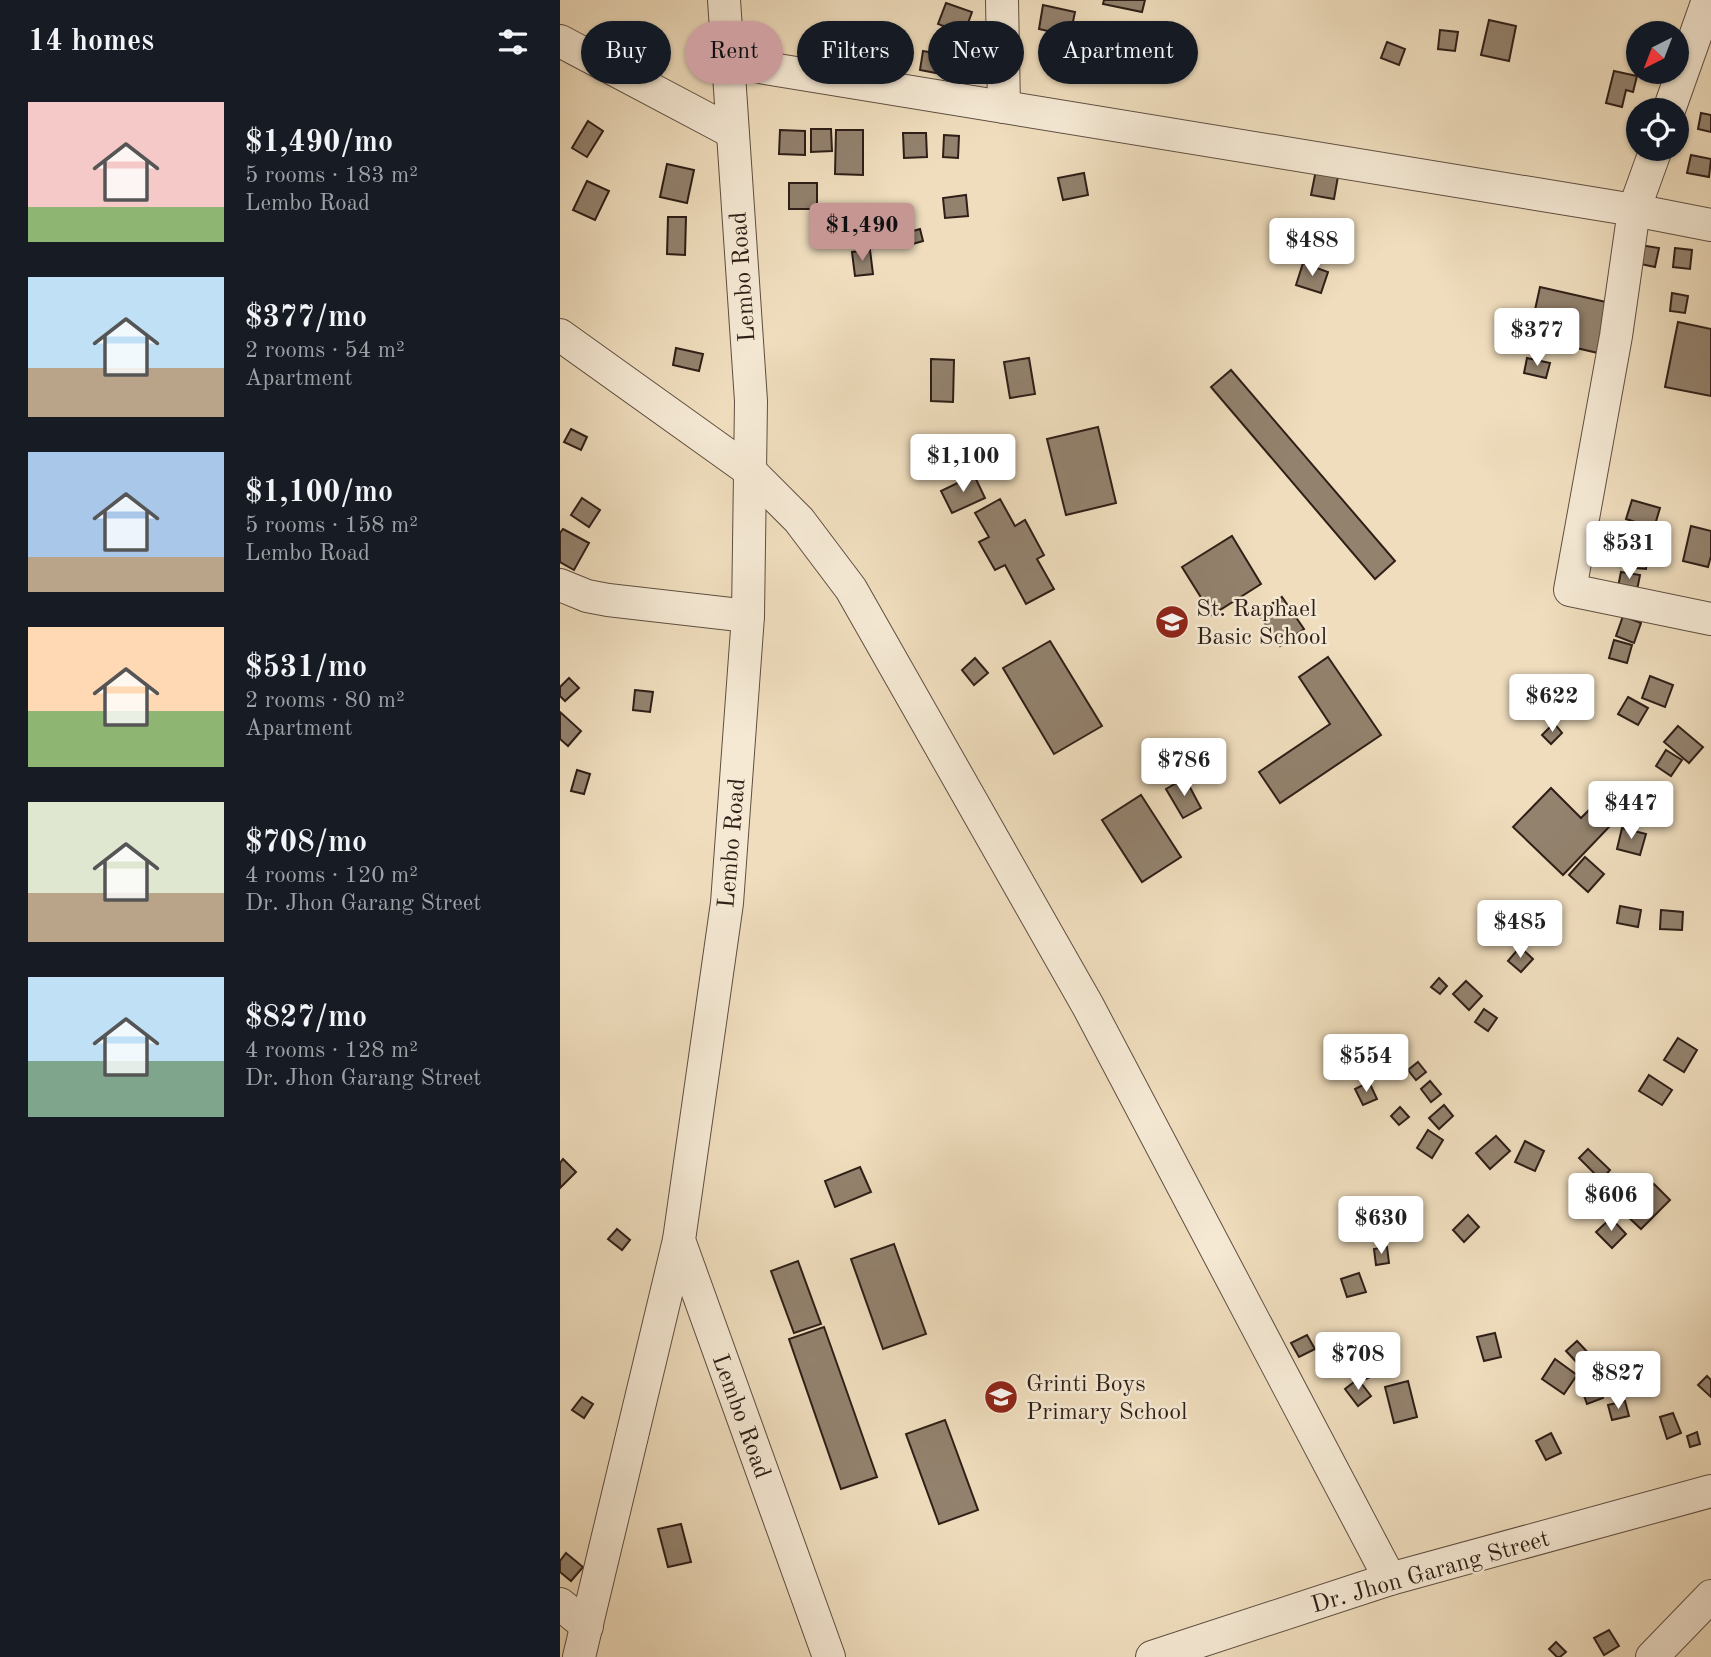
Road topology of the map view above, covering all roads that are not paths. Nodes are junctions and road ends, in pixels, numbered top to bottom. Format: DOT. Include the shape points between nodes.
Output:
graph roads {
  1 [pos="724,0"];
  2 [pos="1002,0"];
  3 [pos="1708,3"];
  4 [pos="725,21"];
  5 [pos="560,41"];
  6 [pos="783,71"];
  7 [pos="729,84"];
  8 [pos="1673,98"];
  9 [pos="1004,107"];
  10 [pos="732,132"];
  11 [pos="1652,161"];
  12 [pos="1634,209"];
  13 [pos="1711,225"];
  14 [pos="560,335"];
  15 [pos="750,471"];
  16 [pos="560,584"];
  17 [pos="748,615"];
  18 [pos="1711,619"];
  19 [pos="679,1240"];
  20 [pos="1711,1491"];
  21 [pos="1390,1579"];
  22 [pos="1711,1596"];
  23 [pos="560,1604"];
  24 [pos="587,1626"];
  25 [pos="1163,1655"];
  26 [pos="579,1657"];
  27 [pos="829,1657"];
  28 [pos="1652,1657"];
  1 -- 4 [label="street, Lembo Road"];
  2 -- 9 [label="street"];
  3 -- 8 [label="street"];
  5 -- 10 [label="street"];
  6 -- 9 [label="street"];
  7 -- 10 [label="street, Lembo Road"];
  9 -- 12 [label="street"];
  10 -- 15 [label="street, Lembo Road" via="751,401"];
  11 -- 12 [label="street"];
  12 -- 13 [label="street"];
  12 -- 18 [label="street" via="1570,590"];
  14 -- 15 [label="street"];
  15 -- 17 [label="street, Lembo Road"];
  15 -- 21 [label="street" via="799,520 851,589 1088,1006"];
  16 -- 17 [label="street" via="608,600"];
  17 -- 19 [label="street, Lembo Road" via="727,903"];
  19 -- 24 [label="street"];
  19 -- 27 [label="street, Lembo Road"];
  20 -- 21 [label="street, Dr. Jhon Garang Street"];
  21 -- 25 [label="street, Dr. Jhon Garang Street"];
  22 -- 28 [label="street"];
  23 -- 24 [label="street"];
  24 -- 26 [label="street"];
}
